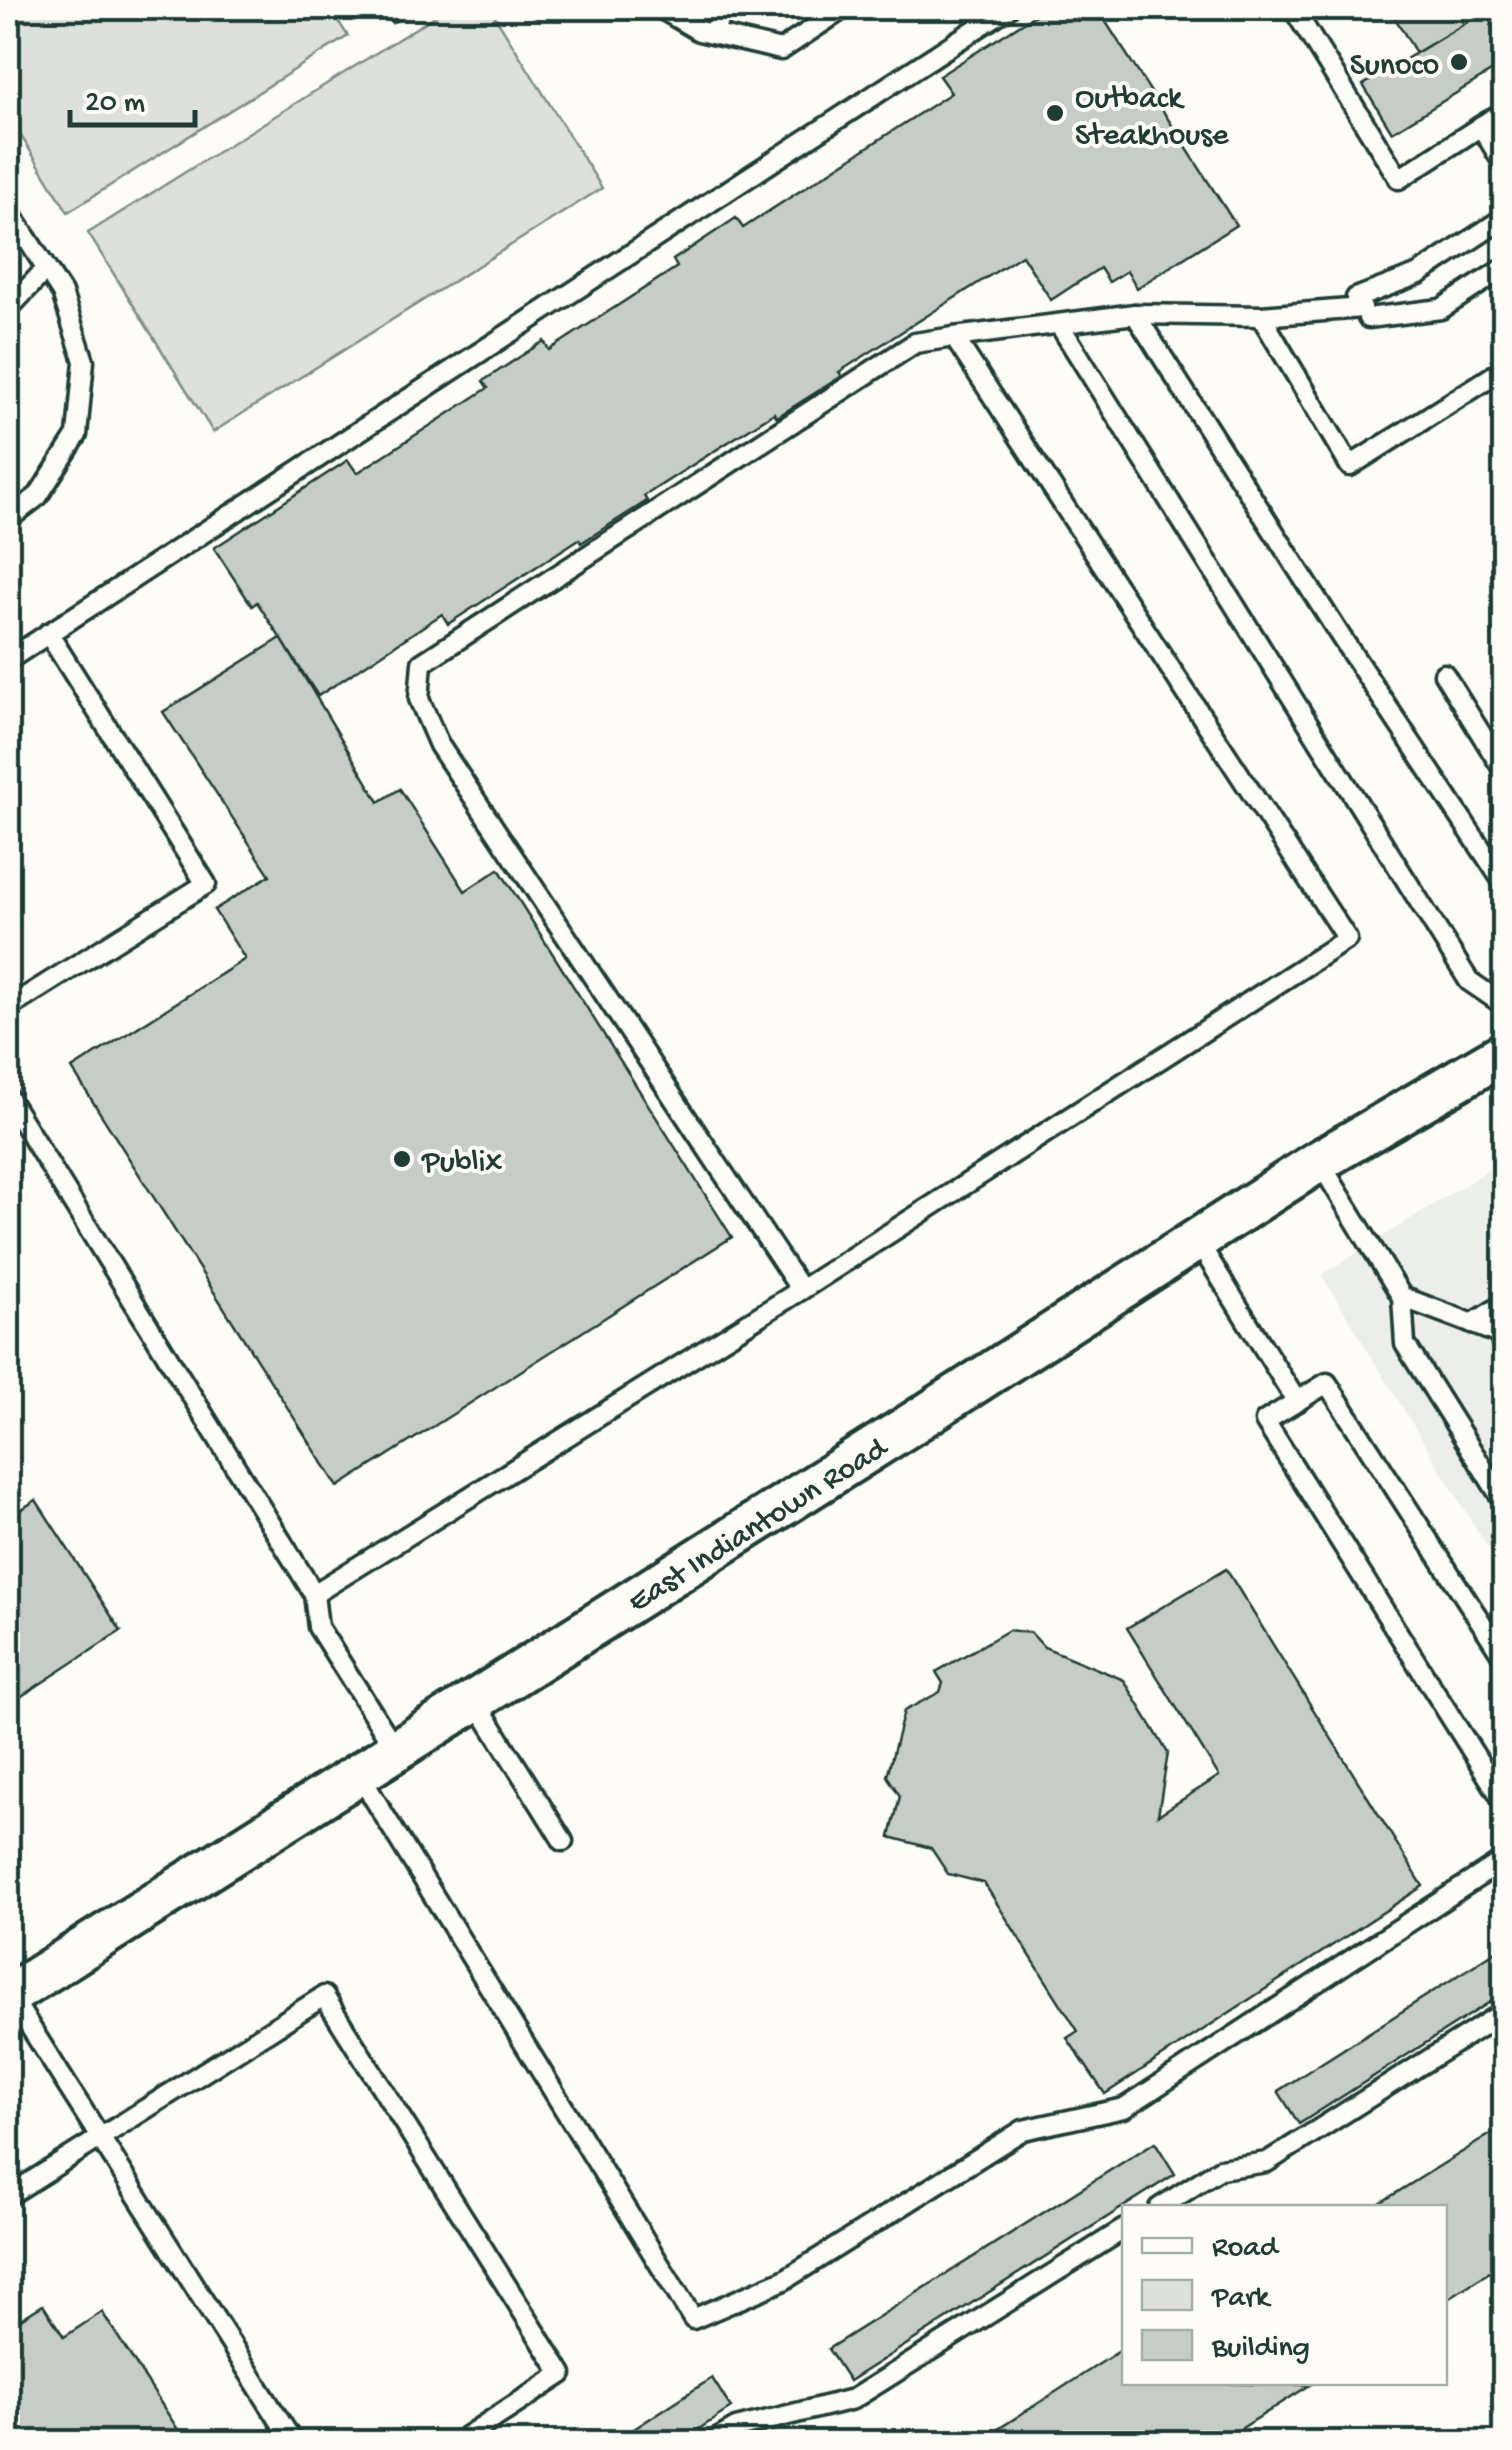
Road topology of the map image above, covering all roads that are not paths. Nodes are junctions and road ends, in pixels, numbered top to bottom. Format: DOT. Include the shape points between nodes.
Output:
graph roads {
  1 [pos="660,8"];
  2 [pos="726,8"];
  3 [pos="844,8"];
  4 [pos="1008,8"];
  5 [pos="1294,8"];
  6 [pos="711,34"];
  7 [pos="1504,112"];
  8 [pos="1481,126"];
  9 [pos="1504,166"];
  10 [pos="8,209"];
  11 [pos="1504,218"];
  12 [pos="1504,268"];
  13 [pos="46,269"];
  14 [pos="8,308"];
  15 [pos="1362,308"];
  16 [pos="1134,314"];
  17 [pos="1261,316"];
  18 [pos="1060,324"];
  19 [pos="954,336"];
  20 [pos="1504,369"];
  21 [pos="8,520"];
  22 [pos="48,633"];
  23 [pos="8,660"];
  24 [pos="1444,674"];
  25 [pos="1504,771"];
  26 [pos="1504,883"];
  27 [pos="1504,1005"];
  28 [pos="8,1008"];
  29 [pos="1504,1054"];
  30 [pos="8,1098"];
  31 [pos="1319,1161"];
  32 [pos="1197,1240"];
  33 [pos="802,1290"];
  34 [pos="1402,1297"];
  35 [pos="1504,1304"];
  36 [pos="1472,1324"];
  37 [pos="1504,1345"];
  38 [pos="1297,1402"];
  39 [pos="1504,1502"];
  40 [pos="314,1594"];
  41 [pos="1504,1658"];
  42 [pos="474,1700"];
  43 [pos="396,1750"];
  44 [pos="359,1774"];
  45 [pos="1504,1802"];
  46 [pos="563,1841"];
  47 [pos="1504,1860"];
  48 [pos="8,1995"];
  49 [pos="1504,2012"];
  50 [pos="100,2138"];
  51 [pos="8,2196"];
  52 [pos="1164,2205"];
  53 [pos="1122,2230"];
  54 [pos="292,2442"];
  55 [pos="458,2442"];
  56 [pos="712,2442"];
  1 -- 6 [label="lane"];
  2 -- 6 [label="lane"];
  3 -- 6 [label="lane" via="781,50"];
  4 -- 22 [label="lane"];
  5 -- 8 [label="lane" via="1399,179"];
  7 -- 8 [label="lane"];
  8 -- 9 [label="lane"];
  10 -- 13 [label="lane"];
  11 -- 15 [label="lane"];
  12 -- 15 [label="lane" via="1441,309"];
  13 -- 14 [label="lane"];
  13 -- 21 [label="lane" via="62,292 84,361 77,435 38,496"];
  15 -- 17 [label="lane"];
  16 -- 17 [label="lane"];
  16 -- 18 [label="lane"];
  16 -- 26 [label="lane"];
  17 -- 20 [label="lane" via="1350,466"];
  18 -- 19 [label="lane"];
  18 -- 27 [label="lane" via="1468,981"];
  19 -- 33 [label="lane" via="1347,939"];
  19 -- 33 [label="lane" via="915,342 422,662 419,699 439,745"];
  22 -- 23 [label="lane"];
  22 -- 28 [label="lane" via="206,884"];
  24 -- 25 [label="lane"];
  29 -- 31 [label="street, East Indiantown Road"];
  30 -- 40 [label="lane"];
  31 -- 32 [label="street, East Indiantown Road"];
  31 -- 34 [label="lane"];
  32 -- 38 [label="lane"];
  32 -- 42 [label="street, East Indiantown Road"];
  33 -- 40 [label="lane"];
  34 -- 36 [label="lane"];
  34 -- 39 [label="lane" via="1405,1344"];
  35 -- 36 [label="lane"];
  36 -- 37 [label="lane" via="1497,1334"];
  38 -- 41 [label="lane" via="1328,1383"];
  38 -- 45 [label="lane" via="1265,1422"];
  40 -- 43 [label="lane" via="318,1627"];
  42 -- 43 [label="street, East Indiantown Road"];
  42 -- 46 [label="lane"];
  43 -- 44 [label="street, East Indiantown Road"];
  44 -- 47 [label="lane" via="693,2319 784,2280 1023,2130 1124,2108"];
  44 -- 48 [label="street, East Indiantown Road"];
  48 -- 50 [label="lane"];
  49 -- 52 [label="lane" via="1267,2162 1220,2169"];
  50 -- 51 [label="lane"];
  50 -- 54 [label="lane"];
  50 -- 55 [label="lane" via="324,1996 562,2374"];
  53 -- 56 [label="lane" via="852,2400 736,2428"];
}
